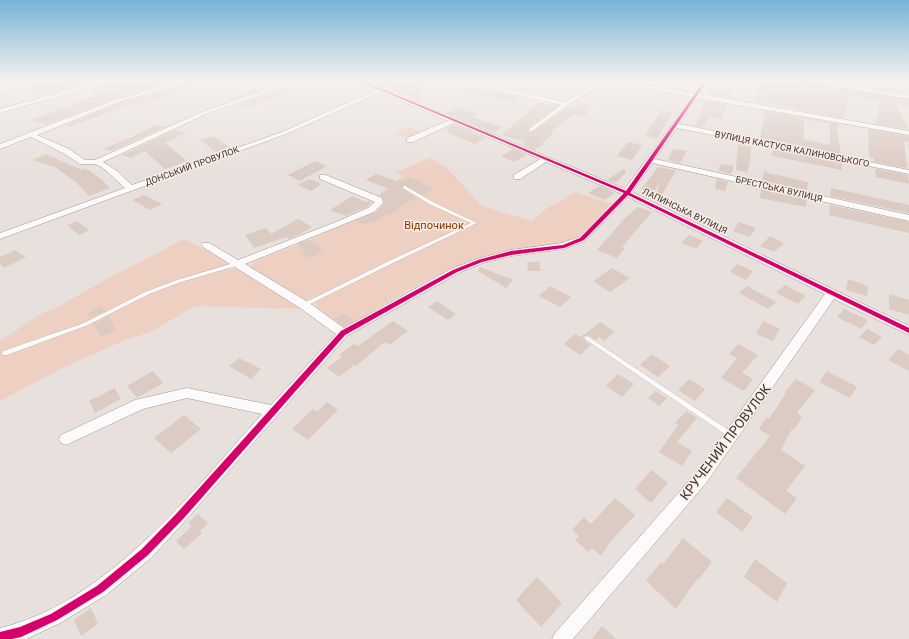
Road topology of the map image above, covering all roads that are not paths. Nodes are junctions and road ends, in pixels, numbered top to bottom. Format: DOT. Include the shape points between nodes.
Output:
graph roads {
  1 [pos="93,111"];
  2 [pos="210,111"];
  3 [pos="334,111"];
  4 [pos="429,111"];
  5 [pos="557,111"];
  6 [pos="684,111"];
  7 [pos="785,111"];
  8 [pos="453,121"];
  9 [pos="674,125"];
  10 [pos="531,130"];
  11 [pos="909,133"];
  12 [pos="29,134"];
  13 [pos="410,140"];
  14 [pos="0,147"];
  15 [pos="545,159"];
  16 [pos="649,160"];
  17 [pos="96,162"];
  18 [pos="909,172"];
  19 [pos="323,177"];
  20 [pos="517,177"];
  21 [pos="404,187"];
  22 [pos="130,188"];
  23 [pos="627,193"];
  24 [pos="909,218"];
  25 [pos="0,236"];
  26 [pos="206,245"];
  27 [pos="237,264"];
  28 [pos="832,293"];
  29 [pos="304,305"];
  30 [pos="909,331"];
  31 [pos="343,333"];
  32 [pos="587,338"];
  33 [pos="5,353"];
  34 [pos="273,411"];
  35 [pos="732,435"];
  36 [pos="66,439"];
  37 [pos="0,637"];
  38 [pos="561,639"];
  1 -- 12 [label="street"];
  2 -- 17 [label="street"];
  3 -- 22 [label="street, ДОНСЬКИЙ ПРОВУЛОК" via="284,133"];
  4 -- 8 [label="street, ЛАПИНСЬКА ВУЛИЦЯ"];
  5 -- 10 [label="street"];
  6 -- 9 [label="street"];
  7 -- 11 [label="street"];
  8 -- 13 [label="street"];
  8 -- 15 [label="street, ЛАПИНСЬКА ВУЛИЦЯ"];
  9 -- 16 [label="street"];
  9 -- 18 [label="street, ВУЛИЦЯ КАСТУСЯ КАЛИНОВСЬКОГО"];
  12 -- 14 [label="street"];
  12 -- 17 [label="street" via="66,151 82,162"];
  15 -- 20 [label="street"];
  15 -- 23 [label="street, ЛАПИНСЬКА ВУЛИЦЯ"];
  16 -- 23 [label="street"];
  16 -- 24 [label="street, БРЕСТСЬКА ВУЛИЦЯ"];
  17 -- 22 [label="street" via="112,170"];
  19 -- 27 [label="street" via="379,200 380,203 371,210 339,224"];
  21 -- 29 [label="lane" via="433,204 475,223"];
  22 -- 25 [label="street, ДОНСЬКИЙ ПРОВУЛОК"];
  23 -- 28 [label="street, ЛАПИНСЬКА ВУЛИЦЯ"];
  23 -- 31 [label="street" via="582,239 564,246 511,253 480,261 455,271"];
  26 -- 27 [label="street"];
  27 -- 29 [label="street"];
  27 -- 33 [label="lane" via="147,293 86,324"];
  28 -- 30 [label="street, ЛАПИНСЬКА ВУЛИЦЯ"];
  28 -- 35 [label="street, КРУЧЕНИЙ ПРОВУЛОК"];
  29 -- 31 [label="street"];
  31 -- 34 [label="street"];
  32 -- 35 [label="lane"];
  34 -- 36 [label="street" via="187,393 140,404"];
  34 -- 37 [label="street" via="145,552 100,589 54,617 21,632"];
  35 -- 38 [label="street, КРУЧЕНИЙ ПРОВУЛОК" via="701,478"];
}
